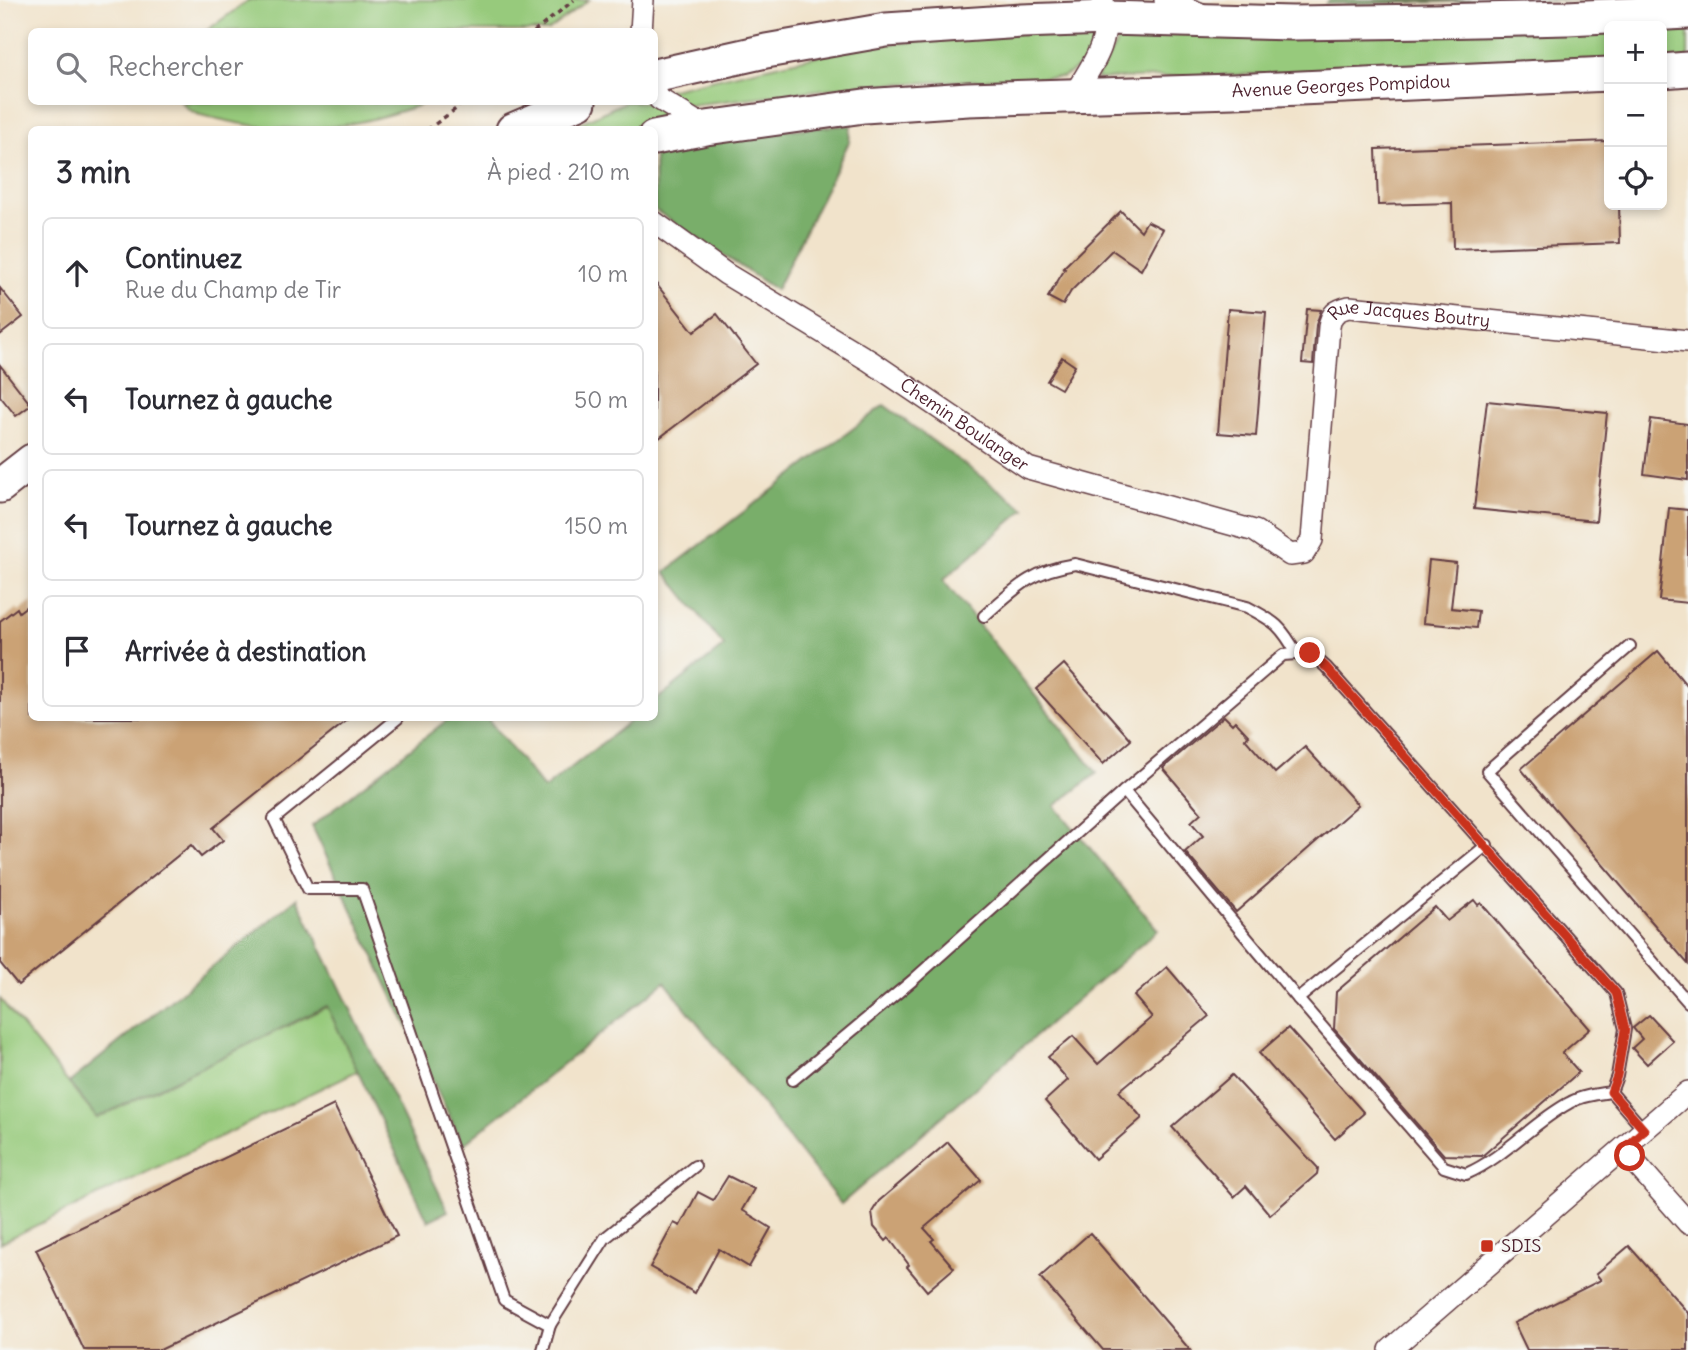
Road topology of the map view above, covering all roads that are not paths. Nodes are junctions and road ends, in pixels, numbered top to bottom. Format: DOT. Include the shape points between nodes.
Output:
graph roads {
  1 [pos="1165,0"];
  2 [pos="1105,9"];
  3 [pos="1688,12"];
  4 [pos="1218,19"];
  5 [pos="1688,69"];
  6 [pos="1667,71"];
  7 [pos="1604,74"];
  8 [pos="658,75"];
  9 [pos="1073,96"];
  10 [pos="658,97"];
  11 [pos="575,105"];
  12 [pos="578,105"];
  13 [pos="523,126"];
  14 [pos="550,126"];
  15 [pos="706,128"];
  16 [pos="658,137"];
  17 [pos="658,225"];
  18 [pos="1688,341"];
  19 [pos="28,464"];
  20 [pos="0,486"];
  21 [pos="1304,553"];
  22 [pos="984,616"];
  23 [pos="1630,646"];
  24 [pos="1297,654"];
  25 [pos="394,721"];
  26 [pos="1124,791"];
  27 [pos="1487,845"];
  28 [pos="1298,999"];
  29 [pos="1688,1002"];
  30 [pos="793,1080"];
  31 [pos="1611,1092"];
  32 [pos="1688,1092"];
  33 [pos="1644,1130"];
  34 [pos="1623,1149"];
  35 [pos="695,1166"];
  36 [pos="1688,1223"];
  37 [pos="550,1325"];
  38 [pos="543,1350"];
  39 [pos="1390,1350"];
  1 -- 4 [label="street"];
  2 -- 4 [label="main road"];
  2 -- 8 [label="main road" via="886,30"];
  2 -- 9 [label="street" via="1103,44"];
  3 -- 4 [label="main road" via="1432,21"];
  5 -- 6 [label="main road"];
  7 -- 9 [label="main road, Avenue Georges Pompidou"];
  9 -- 15 [label="main road, Avenue Georges Pompidou" via="864,106"];
  10 -- 15 [label="street"];
  11 -- 13 [label="main road"];
  12 -- 14 [label="main road"];
  15 -- 16 [label="main road, Avenue Georges Pompidou"];
  17 -- 21 [label="street, Chemin Boulanger" via="726,274 870,361 1028,468 1255,531 1290,555"];
  18 -- 21 [label="street, Rue Jacques Boutry" via="1340,309 1329,327 1314,531"];
  19 -- 20 [label="main road"];
  22 -- 24 [label="lane" via="1029,578 1076,564 1247,607 1273,620"];
  23 -- 29 [label="lane" via="1487,771"];
  24 -- 26 [label="lane" via="1283,655"];
  24 -- 27 [label="lane" via="1310,653 1326,667"];
  25 -- 37 [label="lane" via="274,819 309,889 362,889 504,1300"];
  26 -- 28 [label="lane"];
  26 -- 30 [label="lane" via="913,980"];
  27 -- 28 [label="lane"];
  27 -- 31 [label="lane" via="1616,993 1625,1029"];
  28 -- 31 [label="lane" via="1444,1167 1466,1174 1485,1166 1569,1102"];
  31 -- 33 [label="lane"];
  32 -- 33 [label="street"];
  33 -- 34 [label="street"];
  34 -- 36 [label="street"];
  34 -- 39 [label="street"];
  35 -- 37 [label="lane" via="605,1238"];
  37 -- 38 [label="lane"];
}
